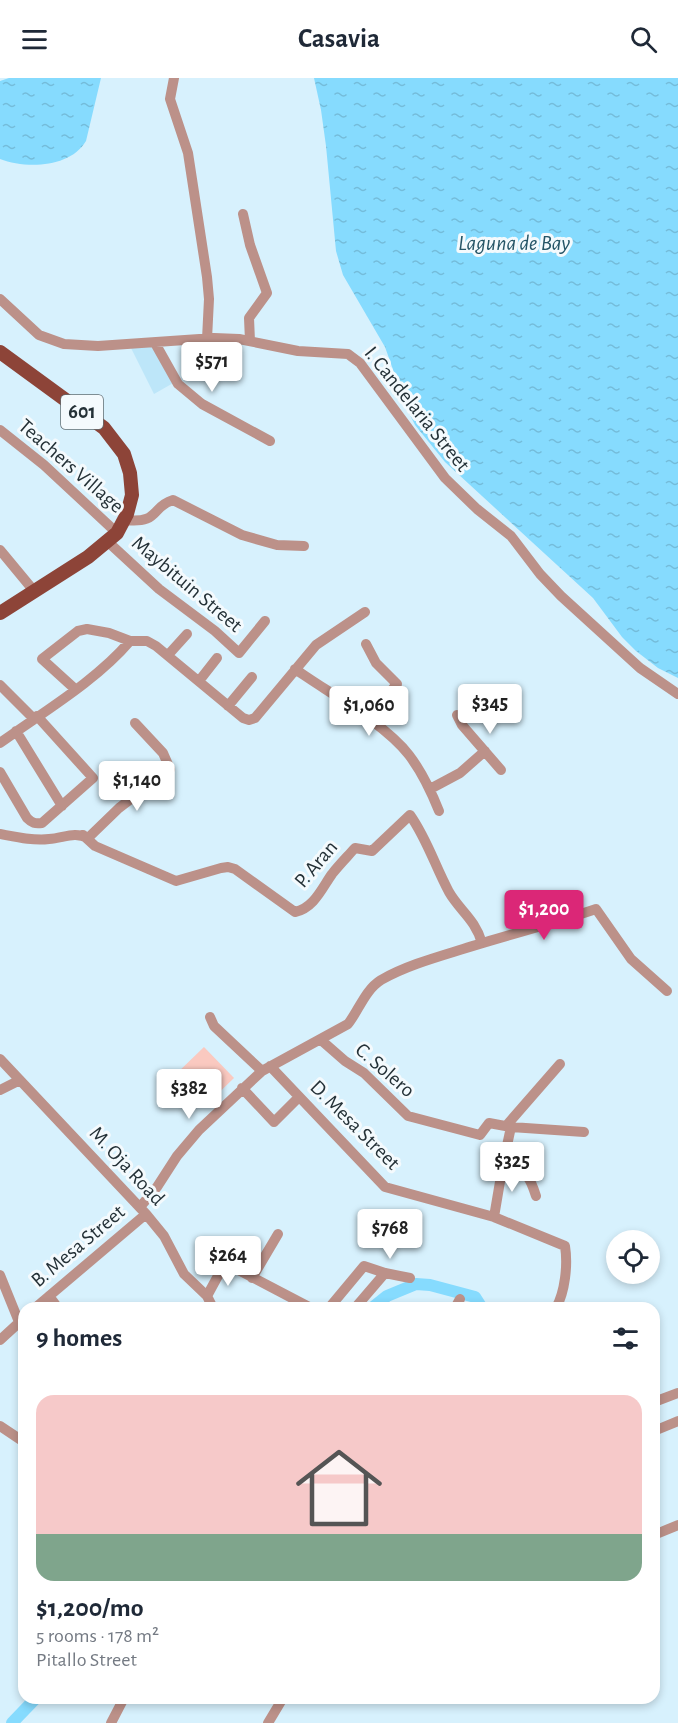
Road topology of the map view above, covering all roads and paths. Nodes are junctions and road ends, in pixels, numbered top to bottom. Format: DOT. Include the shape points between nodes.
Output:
graph roads {
  1 [pos="174,78"];
  2 [pos="243,214"];
  3 [pos="0,299"];
  4 [pos="207,339"];
  5 [pos="250,341"];
  6 [pos="154,344"];
  7 [pos="0,352"];
  8 [pos="0,430"];
  9 [pos="270,441"];
  10 [pos="116,531"];
  11 [pos="304,546"];
  12 [pos="0,550"];
  13 [pos="34,591"];
  14 [pos="365,612"];
  15 [pos="0,613"];
  16 [pos="265,621"];
  17 [pos="187,634"];
  18 [pos="130,641"];
  19 [pos="366,644"];
  20 [pos="168,655"];
  21 [pos="217,658"];
  22 [pos="295,669"];
  23 [pos="252,677"];
  24 [pos="199,681"];
  25 [pos="0,685"];
  26 [pos="75,689"];
  27 [pos="678,694"];
  28 [pos="228,706"];
  29 [pos="362,715"];
  30 [pos="457,715"];
  31 [pos="35,717"];
  32 [pos="135,723"];
  33 [pos="16,731"];
  34 [pos="0,743"];
  35 [pos="485,751"];
  36 [pos="501,770"];
  37 [pos="0,772"];
  38 [pos="430,789"];
  39 [pos="62,806"];
  40 [pos="439,812"];
  41 [pos="0,834"];
  42 [pos="85,836"];
  43 [pos="483,943"];
  44 [pos="666,991"];
  45 [pos="210,1017"];
  46 [pos="321,1040"];
  47 [pos="0,1059"];
  48 [pos="560,1064"];
  49 [pos="266,1068"];
  50 [pos="20,1080"];
  51 [pos="242,1088"];
  52 [pos="0,1090"];
  53 [pos="299,1097"];
  54 [pos="509,1126"];
  55 [pos="584,1132"];
  56 [pos="503,1164"];
  57 [pos="536,1196"];
  58 [pos="143,1211"];
  59 [pos="494,1217"];
  60 [pos="278,1234"];
  61 [pos="231,1242"];
  62 [pos="225,1263"];
  63 [pos="385,1273"];
  64 [pos="0,1275"];
  65 [pos="252,1278"];
  66 [pos="410,1278"];
  67 [pos="49,1296"];
  68 [pos="207,1296"];
  69 [pos="42,1302"];
  70 [pos="54,1302"];
  71 [pos="210,1302"];
  72 [pos="298,1302"];
  73 [pos="334,1302"];
  74 [pos="360,1302"];
  75 [pos="559,1302"];
  76 [pos="18,1311"];
  77 [pos="18,1323"];
  78 [pos="0,1340"];
  79 [pos="678,1393"];
  80 [pos="660,1400"];
  81 [pos="678,1421"];
  82 [pos="0,1426"];
  83 [pos="660,1428"];
  84 [pos="18,1438"];
  85 [pos="678,1525"];
  86 [pos="660,1532"];
  87 [pos="121,1704"];
  88 [pos="279,1704"];
  89 [pos="111,1723"];
  90 [pos="268,1723"];
  1 -- 4 [label="street" via="170,99 188,153 207,277"];
  2 -- 5 [label="street" via="267,293 249,318"];
  3 -- 6 [label="street, I. Candelaria Street" via="39,335 53,341 98,346"];
  4 -- 5 [label="street, I. Candelaria Street"];
  4 -- 6 [label="street, I. Candelaria Street"];
  5 -- 27 [label="street, I. Candelaria Street" via="298,351 348,354 360,363 445,478 511,536 561,596 640,668"];
  6 -- 9 [label="street" via="178,384 202,404"];
  7 -- 10 [label="main road, 601" via="104,428 124,454 132,495"];
  8 -- 10 [label="street, Teachers Village"];
  10 -- 11 [label="street" via="151,518 173,500 242,535 277,545"];
  10 -- 13 [label="main road" via="88,557"];
  10 -- 16 [label="street, Maybituin Street" via="159,589 239,653"];
  12 -- 13 [label="street"];
  13 -- 15 [label="main road"];
  14 -- 22 [label="street" via="316,645"];
  17 -- 20 [label="street"];
  18 -- 20 [label="street" via="147,642"];
  18 -- 26 [label="street"];
  18 -- 26 [label="street" via="87,629 78,631 42,659"];
  19 -- 29 [label="street" via="376,663 397,684"];
  20 -- 24 [label="street"];
  21 -- 24 [label="street"];
  22 -- 28 [label="street" via="255,718 243,718"];
  22 -- 29 [label="street"];
  23 -- 28 [label="street"];
  24 -- 28 [label="street"];
  25 -- 31 [label="street"];
  26 -- 31 [label="street"];
  29 -- 38 [label="street" via="407,752"];
  30 -- 35 [label="street"];
  31 -- 33 [label="street"];
  31 -- 39 [label="street" via="93,778"];
  32 -- 42 [label="street" via="163,753 170,769"];
  33 -- 34 [label="street"];
  33 -- 39 [label="street"];
  35 -- 36 [label="street"];
  35 -- 38 [label="street" via="460,773"];
  37 -- 39 [label="street" via="31,822 42,823"];
  38 -- 40 [label="street"];
  41 -- 42 [label="street" via="49,839 68,834"];
  42 -- 43 [label="street, P. Aran" via="95,846 176,881 221,868 235,869 295,912 316,899 355,848 372,851 410,815 423,833 450,893 478,928"];
  43 -- 44 [label="street, B. Mesa Street" via="596,909 631,960"];
  43 -- 46 [label="street, B. Mesa Street" via="431,958 381,981 368,992 348,1024"];
  45 -- 49 [label="street, D. Mesa Street" via="214,1026"];
  46 -- 49 [label="street, B. Mesa Street"];
  46 -- 54 [label="street, C. Solero" via="364,1073 408,1116 480,1135 489,1123"];
  47 -- 50 [label="street, M. Oja Road"];
  48 -- 54 [label="street"];
  49 -- 51 [label="street, B. Mesa Street"];
  49 -- 53 [label="street, D. Mesa Street"];
  50 -- 52 [label="street"];
  50 -- 58 [label="street, M. Oja Road"];
  51 -- 53 [label="street" via="274,1122"];
  51 -- 58 [label="street, B. Mesa Street" via="177,1156"];
  53 -- 59 [label="street, D. Mesa Street" via="385,1187"];
  54 -- 55 [label="street"];
  54 -- 56 [label="street"];
  56 -- 57 [label="street" via="526,1174"];
  56 -- 59 [label="street"];
  58 -- 67 [label="street, B. Mesa Street"];
  58 -- 68 [label="street, M. Oja Road" via="164,1236 184,1274"];
  59 -- 75 [label="street, D. Mesa Street" via="565,1246 567,1256"];
  60 -- 65 [label="street"];
  61 -- 62 [label="street"];
  62 -- 65 [label="street"];
  62 -- 68 [label="street"];
  63 -- 66 [label="street"];
  63 -- 73 [label="street" via="364,1266"];
  63 -- 74 [label="street"];
  64 -- 76 [label="street"];
  65 -- 72 [label="street"];
  67 -- 69 [label="street, B. Mesa Street"];
  67 -- 70 [label="street"];
  68 -- 71 [label="street, M. Oja Road"];
  77 -- 78 [label="street"];
  79 -- 80 [label="street"];
  81 -- 83 [label="street"];
  82 -- 84 [label="street"];
  85 -- 86 [label="street"];
  87 -- 89 [label="street"];
  88 -- 90 [label="street"];
}
